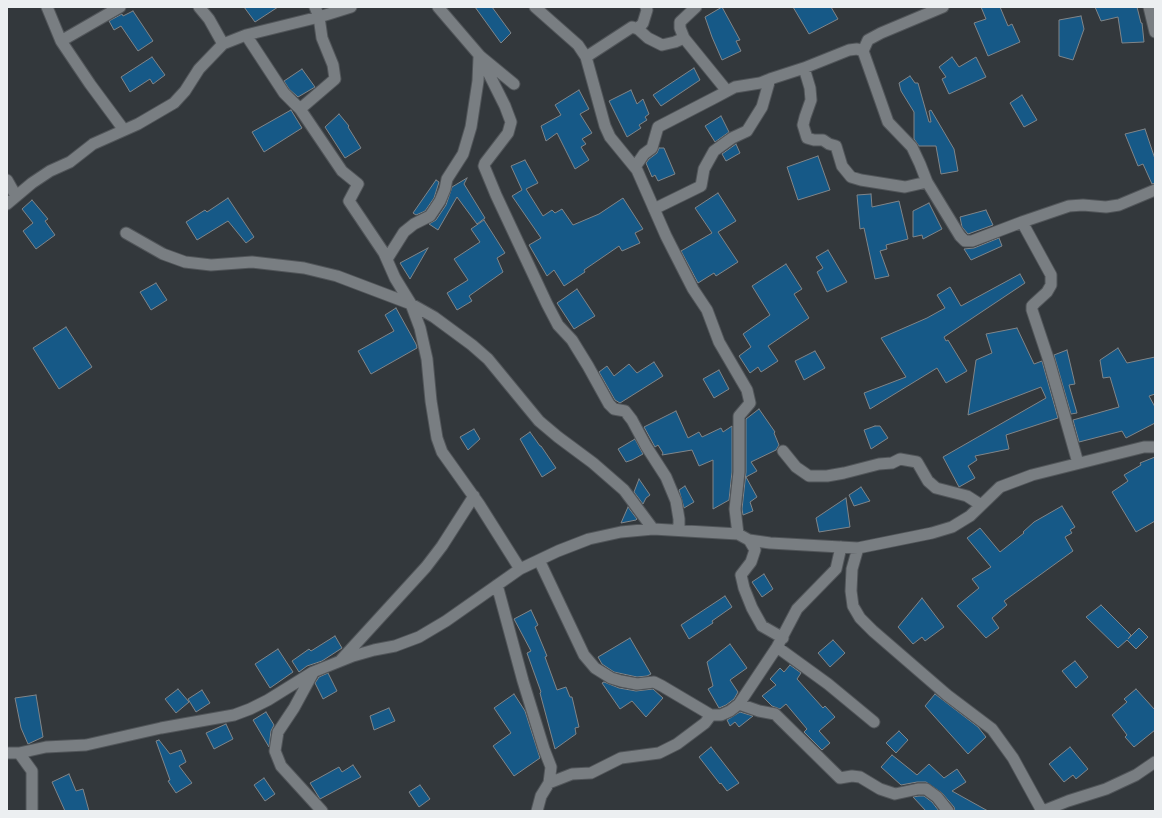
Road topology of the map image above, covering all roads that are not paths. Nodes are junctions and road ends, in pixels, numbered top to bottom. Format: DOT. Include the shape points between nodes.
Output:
graph roads {
  1 [pos="47,7"];
  2 [pos="120,7"];
  3 [pos="199,7"];
  4 [pos="351,7"];
  5 [pos="438,7"];
  6 [pos="535,7"];
  7 [pos="646,7"];
  8 [pos="696,7"];
  9 [pos="943,7"];
  10 [pos="1149,7"];
  11 [pos="317,12"];
  12 [pos="638,29"];
  13 [pos="1155,32"];
  14 [pos="246,36"];
  15 [pos="684,38"];
  16 [pos="61,41"];
  17 [pos="223,44"];
  18 [pos="863,51"];
  19 [pos="480,56"];
  20 [pos="586,57"];
  21 [pos="804,68"];
  22 [pos="770,79"];
  23 [pos="514,84"];
  24 [pos="727,91"];
  25 [pos="300,109"];
  26 [pos="124,130"];
  27 [pos="635,167"];
  28 [pos="7,180"];
  29 [pos="927,182"];
  30 [pos="1155,190"];
  31 [pos="16,196"];
  32 [pos="7,204"];
  33 [pos="654,209"];
  34 [pos="1022,222"];
  35 [pos="126,233"];
  36 [pos="387,259"];
  37 [pos="411,304"];
  38 [pos="1155,447"];
  39 [pos="783,451"];
  40 [pos="1078,462"];
  41 [pos="474,496"];
  42 [pos="981,505"];
  43 [pos="653,529"];
  44 [pos="679,530"];
  45 [pos="738,534"];
  46 [pos="749,540"];
  47 [pos="841,547"];
  48 [pos="858,548"];
  49 [pos="539,560"];
  50 [pos="520,569"];
  51 [pos="497,585"];
  52 [pos="780,643"];
  53 [pos="340,662"];
  54 [pos="313,672"];
  55 [pos="739,704"];
  56 [pos="711,715"];
  57 [pos="874,722"];
  58 [pos="7,753"];
  59 [pos="19,753"];
  60 [pos="1155,762"];
  61 [pos="549,783"];
  62 [pos="32,811"];
  63 [pos="322,811"];
  64 [pos="537,811"];
  65 [pos="948,811"];
  66 [pos="1042,811"];
  1 -- 16 [label="street"];
  2 -- 16 [label="street"];
  3 -- 17 [label="street"];
  4 -- 11 [label="street"];
  5 -- 19 [label="street"];
  6 -- 20 [label="street" via="578,45"];
  7 -- 12 [label="street" via="643,23"];
  8 -- 15 [label="street" via="680,22"];
  9 -- 18 [label="street" via="868,40"];
  10 -- 13 [label="street"];
  11 -- 14 [label="street"];
  11 -- 25 [label="street" via="335,79"];
  12 -- 15 [label="street" via="662,45"];
  12 -- 20 [label="street" via="632,27"];
  14 -- 17 [label="street"];
  14 -- 25 [label="street" via="284,93"];
  15 -- 24 [label="street"];
  16 -- 26 [label="street"];
  17 -- 26 [label="street" via="199,68 174,103"];
  18 -- 21 [label="street" via="848,50"];
  18 -- 29 [label="street" via="888,122 912,147"];
  19 -- 23 [label="street"];
  19 -- 36 [label="street" via="471,128 463,154 430,216 404,232"];
  19 -- 44 [label="street" via="511,122 508,133 484,166 496,195 558,325 576,346 609,404 614,409 625,411 632,420 666,477 676,501"];
  20 -- 27 [label="street" via="610,137"];
  21 -- 22 [label="street"];
  21 -- 29 [label="street" via="811,100 803,125 807,138 823,140 836,146 842,166 850,178 905,187"];
  22 -- 24 [label="street"];
  22 -- 33 [label="street" via="762,107 747,131 714,151 704,169 701,186"];
  24 -- 27 [label="street" via="658,127 652,148"];
  25 -- 36 [label="street" via="342,171 358,184 349,201"];
  26 -- 31 [label="street" via="93,144 70,162 50,171"];
  27 -- 33 [label="street"];
  28 -- 31 [label="street"];
  29 -- 34 [label="street" via="965,240 972,241"];
  30 -- 34 [label="street" via="1120,206 1069,206"];
  31 -- 32 [label="street"];
  33 -- 45 [label="street" via="693,289 707,310 720,342 747,390 750,403 739,416 739,472 735,509"];
  34 -- 40 [label="street" via="1051,275 1051,285 1032,306 1032,310"];
  35 -- 37 [label="street" via="163,254 185,262 211,265 252,262 304,268 337,276"];
  36 -- 37 [label="street"];
  37 -- 41 [label="street" via="427,359 437,438 442,452"];
  37 -- 43 [label="street" via="434,317 488,359 539,421 624,490"];
  38 -- 40 [label="street" via="1144,447"];
  39 -- 42 [label="street" via="796,467 809,476 844,473 879,464 892,464 900,459 917,462 928,481 936,488 967,496"];
  40 -- 42 [label="street" via="1032,474 1000,487"];
  41 -- 50 [label="street"];
  41 -- 53 [label="street" via="426,567"];
  42 -- 48 [label="street" via="970,516 952,527"];
  43 -- 44 [label="street"];
  43 -- 49 [label="street" via="620,532 589,539"];
  44 -- 45 [label="street"];
  45 -- 46 [label="street"];
  46 -- 47 [label="street"];
  46 -- 52 [label="street" via="755,550 751,562 741,575 744,588 762,626"];
  47 -- 48 [label="street"];
  47 -- 52 [label="street" via="836,569 797,609"];
  48 -- 66 [label="street" via="852,569 851,591 853,606 860,618 947,695 992,728 1009,751"];
  49 -- 50 [label="street"];
  49 -- 56 [label="street" via="590,663 621,681 637,684 654,682"];
  50 -- 51 [label="street"];
  51 -- 53 [label="street" via="419,637"];
  51 -- 61 [label="street" via="523,681 552,768"];
  52 -- 55 [label="street"];
  52 -- 57 [label="street"];
  53 -- 54 [label="street"];
  54 -- 59 [label="street" via="268,700 234,715 86,745 46,747"];
  54 -- 63 [label="street" via="278,732 275,751 281,766"];
  55 -- 56 [label="street" via="720,715"];
  55 -- 65 [label="street" via="775,714 840,778 860,777 894,794 926,790 937,797"];
  56 -- 61 [label="street" via="705,723 659,753 621,758 591,773 572,774"];
  58 -- 59 [label="street"];
  59 -- 62 [label="street" via="32,771"];
  60 -- 66 [label="street" via="1106,789"];
  61 -- 64 [label="street" via="541,796"];
}
